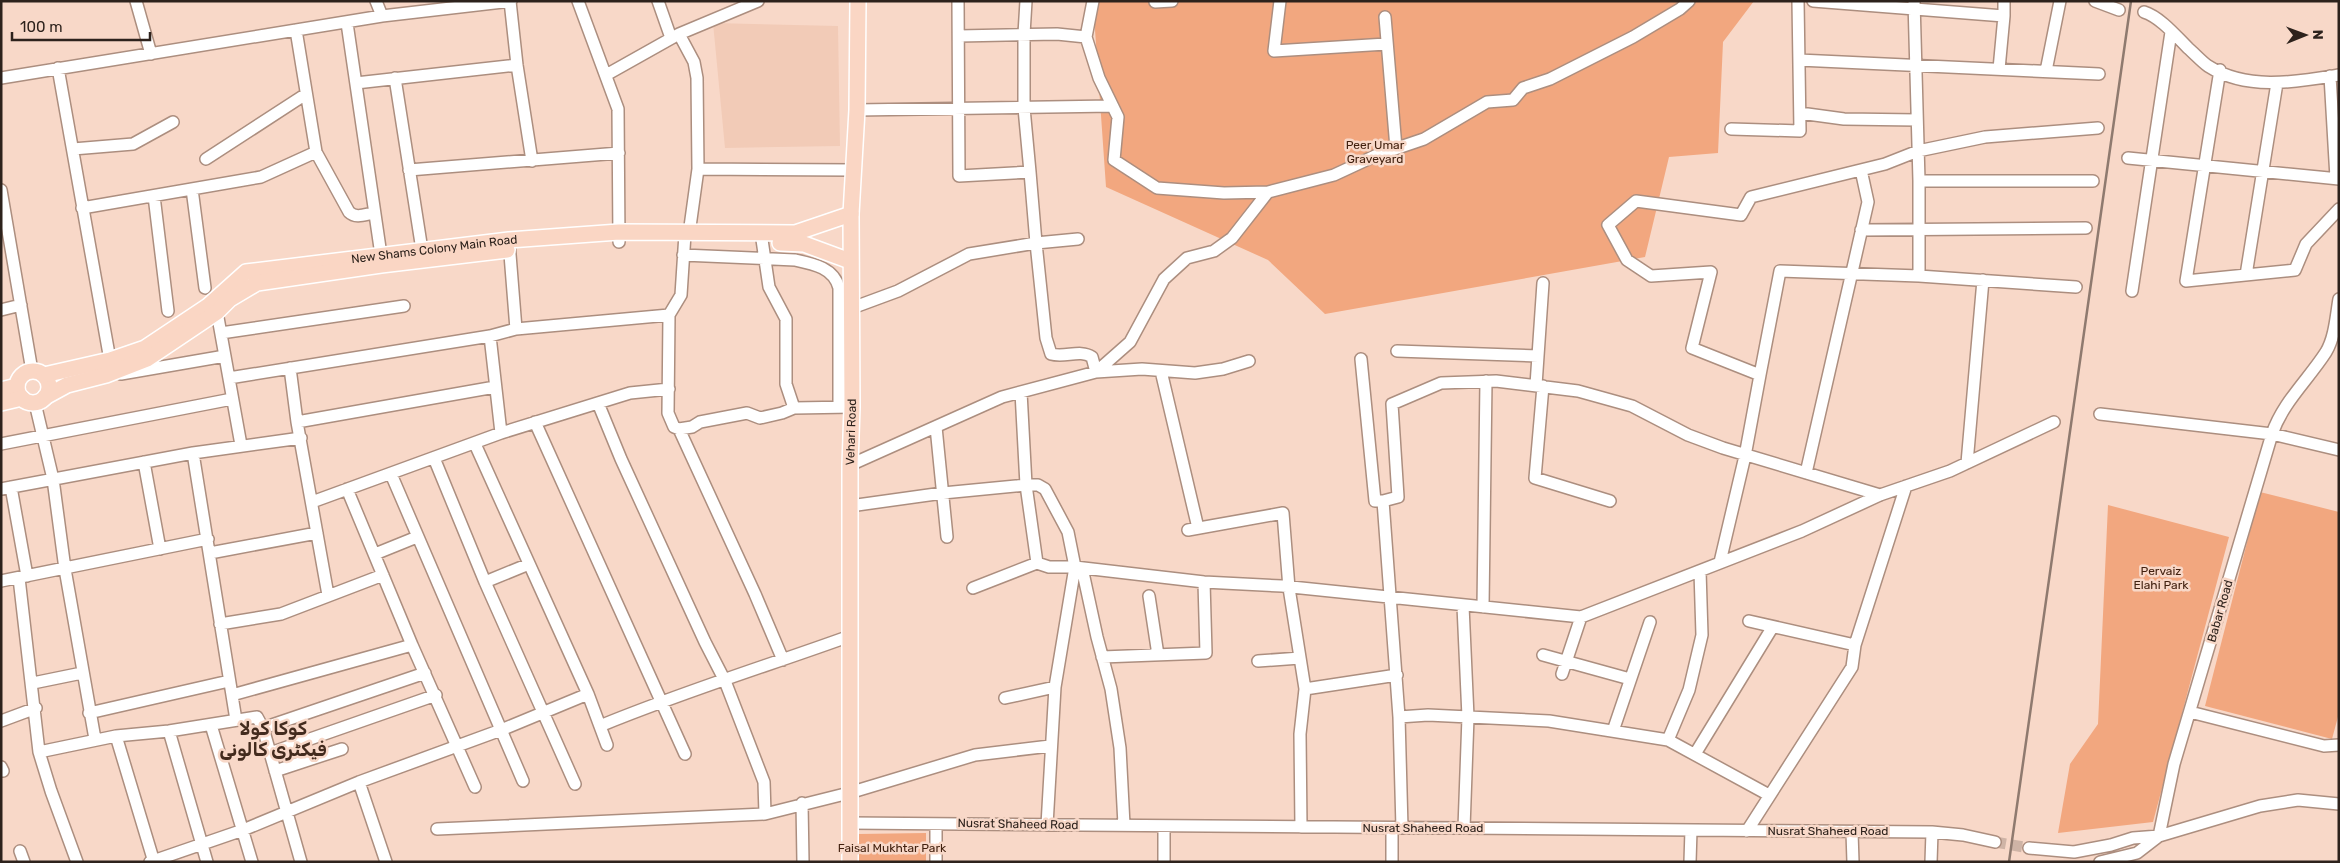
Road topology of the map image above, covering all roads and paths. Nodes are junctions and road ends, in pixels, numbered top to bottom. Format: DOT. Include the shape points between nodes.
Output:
graph roads {
  1 [pos="136,1"];
  2 [pos="376,1"];
  3 [pos="511,1"];
  4 [pos="578,1"];
  5 [pos="658,1"];
  6 [pos="758,1"];
  7 [pos="858,1"];
  8 [pos="958,1"];
  9 [pos="1026,1"];
  10 [pos="1093,1"];
  11 [pos="1172,1"];
  12 [pos="1280,1"];
  13 [pos="1689,1"];
  14 [pos="1798,1"];
  15 [pos="1813,1"];
  16 [pos="2004,1"];
  17 [pos="2060,1"];
  18 [pos="2095,1"];
  19 [pos="1155,2"];
  20 [pos="1914,5"];
  21 [pos="2119,10"];
  22 [pos="2144,12"];
  23 [pos="382,16"];
  24 [pos="2004,16"];
  25 [pos="1385,17"];
  26 [pos="347,23"];
  27 [pos="296,30"];
  28 [pos="2171,32"];
  29 [pos="1024,34"];
  30 [pos="675,36"];
  31 [pos="959,36"];
  32 [pos="1086,37"];
  33 [pos="1386,44"];
  34 [pos="151,54"];
  35 [pos="1799,60"];
  36 [pos="517,64"];
  37 [pos="1916,65"];
  38 [pos="58,68"];
  39 [pos="1999,69"];
  40 [pos="2220,70"];
  41 [pos="2046,71"];
  42 [pos="2099,74"];
  43 [pos="606,75"];
  44 [pos="2334,76"];
  45 [pos="1,78"];
  46 [pos="396,78"];
  47 [pos="356,83"];
  48 [pos="2277,83"];
  49 [pos="306,94"];
  50 [pos="1112,106"];
  51 [pos="1024,108"];
  52 [pos="857,110"];
  53 [pos="960,110"];
  54 [pos="1800,113"];
  55 [pos="1917,120"];
  56 [pos="173,122"];
  57 [pos="2098,128"];
  58 [pos="1731,129"];
  59 [pos="1396,148"];
  60 [pos="73,149"];
  61 [pos="1918,151"];
  62 [pos="316,152"];
  63 [pos="619,153"];
  64 [pos="2128,158"];
  65 [pos="206,159"];
  66 [pos="532,161"];
  67 [pos="2151,161"];
  68 [pos="2205,166"];
  69 [pos="698,169"];
  70 [pos="409,170"];
  71 [pos="853,170"];
  72 [pos="1861,170"];
  73 [pos="2261,171"];
  74 [pos="1030,172"];
  75 [pos="2338,179"];
  76 [pos="1919,181"];
  77 [pos="2093,181"];
  78 [pos="192,189"];
  79 [pos="1,190"];
  80 [pos="1268,192"];
  81 [pos="154,196"];
  82 [pos="82,208"];
  83 [pos="2339,209"];
  84 [pos="374,213"];
  85 [pos="851,214"];
  86 [pos="2086,228"];
  87 [pos="1861,230"];
  88 [pos="1918,230"];
  89 [pos="619,237"];
  90 [pos="762,238"];
  91 [pos="1078,239"];
  92 [pos="685,242"];
  93 [pos="1036,243"];
  94 [pos="509,245"];
  95 [pos="422,250"];
  96 [pos="381,255"];
  97 [pos="765,260"];
  98 [pos="850,261"];
  99 [pos="1851,274"];
  100 [pos="2246,275"];
  101 [pos="1919,276"];
  102 [pos="1983,280"];
  103 [pos="1543,283"];
  104 [pos="2076,287"];
  105 [pos="205,288"];
  106 [pos="2132,291"];
  107 [pos="2339,299"];
  108 [pos="21,305"];
  109 [pos="404,306"];
  110 [pos="852,308"];
  111 [pos="1,310"];
  112 [pos="168,311"];
  113 [pos="217,312"];
  114 [pos="2337,313"];
  115 [pos="669,315"];
  116 [pos="516,330"];
  117 [pos="221,333"];
  118 [pos="490,336"];
  119 [pos="1397,352"];
  120 [pos="225,356"];
  121 [pos="1538,356"];
  122 [pos="1361,359"];
  123 [pos="1249,361"];
  124 [pos="108,368"];
  125 [pos="290,368"];
  126 [pos="1161,371"];
  127 [pos="1096,372"];
  128 [pos="38,373"];
  129 [pos="1760,375"];
  130 [pos="229,378"];
  131 [pos="1486,381"];
  132 [pos="1540,386"];
  133 [pos="495,387"];
  134 [pos="668,389"];
  135 [pos="1,390"];
  136 [pos="1020,392"];
  137 [pos="30,396"];
  138 [pos="232,399"];
  139 [pos="1,403"];
  140 [pos="598,403"];
  141 [pos="845,407"];
  142 [pos="794,408"];
  143 [pos="2100,414"];
  144 [pos="297,422"];
  145 [pos="535,422"];
  146 [pos="2054,422"];
  147 [pos="936,426"];
  148 [pos="678,429"];
  149 [pos="501,433"];
  150 [pos="2272,434"];
  151 [pos="44,436"];
  152 [pos="300,438"];
  153 [pos="1,444"];
  154 [pos="474,444"];
  155 [pos="241,445"];
  156 [pos="2339,450"];
  157 [pos="193,452"];
  158 [pos="1745,456"];
  159 [pos="434,458"];
  160 [pos="144,462"];
  161 [pos="1967,464"];
  162 [pos="850,465"];
  163 [pos="1806,472"];
  164 [pos="391,474"];
  165 [pos="53,479"];
  166 [pos="1026,486"];
  167 [pos="1906,486"];
  168 [pos="6,488"];
  169 [pos="347,489"];
  170 [pos="943,493"];
  171 [pos="1880,495"];
  172 [pos="1383,501"];
  173 [pos="1610,501"];
  174 [pos="312,502"];
  175 [pos="850,506"];
  176 [pos="317,533"];
  177 [pos="417,537"];
  178 [pos="947,537"];
  179 [pos="208,539"];
  180 [pos="160,549"];
  181 [pos="210,553"];
  182 [pos="375,554"];
  183 [pos="1720,562"];
  184 [pos="1037,563"];
  185 [pos="530,564"];
  186 [pos="1079,567"];
  187 [pos="65,569"];
  188 [pos="1700,571"];
  189 [pos="383,575"];
  190 [pos="23,577"];
  191 [pos="1,582"];
  192 [pos="485,582"];
  193 [pos="1204,582"];
  194 [pos="973,588"];
  195 [pos="1289,588"];
  196 [pos="328,595"];
  197 [pos="1150,596"];
  198 [pos="1392,599"];
  199 [pos="1463,606"];
  200 [pos="1483,607"];
  201 [pos="1581,617"];
  202 [pos="1749,621"];
  203 [pos="1650,622"];
  204 [pos="220,624"];
  205 [pos="1772,628"];
  206 [pos="850,636"];
  207 [pos="1855,644"];
  208 [pos="412,645"];
  209 [pos="1158,655"];
  210 [pos="1543,655"];
  211 [pos="1102,657"];
  212 [pos="1300,658"];
  213 [pos="783,660"];
  214 [pos="1258,661"];
  215 [pos="1568,662"];
  216 [pos="82,673"];
  217 [pos="425,673"];
  218 [pos="1397,674"];
  219 [pos="1562,674"];
  220 [pos="1630,679"];
  221 [pos="229,681"];
  222 [pos="725,681"];
  223 [pos="32,683"];
  224 [pos="1055,687"];
  225 [pos="1305,689"];
  226 [pos="588,694"];
  227 [pos="232,695"];
  228 [pos="436,695"];
  229 [pos="1005,698"];
  230 [pos="661,701"];
  231 [pos="36,708"];
  232 [pos="543,711"];
  233 [pos="2190,712"];
  234 [pos="89,713"];
  235 [pos="1399,717"];
  236 [pos="1468,717"];
  237 [pos="236,720"];
  238 [pos="1,721"];
  239 [pos="211,725"];
  240 [pos="600,726"];
  241 [pos="262,728"];
  242 [pos="501,730"];
  243 [pos="168,731"];
  244 [pos="1613,731"];
  245 [pos="116,736"];
  246 [pos="95,739"];
  247 [pos="1668,740"];
  248 [pos="607,745"];
  249 [pos="2339,745"];
  250 [pos="459,746"];
  251 [pos="1050,746"];
  252 [pos="342,749"];
  253 [pos="39,752"];
  254 [pos="270,753"];
  255 [pos="685,754"];
  256 [pos="1695,754"];
  257 [pos="275,771"];
  258 [pos="523,781"];
  259 [pos="359,782"];
  260 [pos="575,784"];
  261 [pos="475,788"];
  262 [pos="849,793"];
  263 [pos="1770,795"];
  264 [pos="802,803"];
  265 [pos="2339,804"];
  266 [pos="287,812"];
  267 [pos="765,814"];
  268 [pos="850,823"];
  269 [pos="936,824"];
  270 [pos="1047,825"];
  271 [pos="1124,826"];
  272 [pos="1164,826"];
  273 [pos="1301,827"];
  274 [pos="1397,828"];
  275 [pos="1464,828"];
  276 [pos="437,829"];
  277 [pos="243,830"];
  278 [pos="1691,830"];
  279 [pos="1747,831"];
  280 [pos="1852,832"];
  281 [pos="1932,832"];
  282 [pos="2159,836"];
  283 [pos="1996,842"];
  284 [pos="202,845"];
  285 [pos="2029,848"];
  286 [pos="20,851"];
  287 [pos="152,861"];
  288 [pos="24,862"];
  289 [pos="77,862"];
  290 [pos="207,862"];
  291 [pos="252,862"];
  292 [pos="301,862"];
  293 [pos="386,862"];
  294 [pos="803,862"];
  295 [pos="850,862"];
  296 [pos="936,862"];
  297 [pos="1164,862"];
  298 [pos="1392,862"];
  299 [pos="1690,862"];
  300 [pos="1853,862"];
  301 [pos="1931,862"];
  302 [pos="2100,862"];
  1 -- 34 [label="street"];
  2 -- 23 [label="street"];
  3 -- 23 [label="street"];
  3 -- 36 [label="street"];
  4 -- 43 [label="street"];
  5 -- 30 [label="street"];
  6 -- 30 [label="street"];
  7 -- 52 [label="main road, Vehari Road"];
  8 -- 31 [label="street"];
  9 -- 29 [label="street"];
  10 -- 32 [label="street"];
  11 -- 19 [label="street"];
  12 -- 33 [label="street" via="1274,51"];
  13 -- 59 [label="street" via="1633,37 1550,79 1523,88 1513,100 1487,102 1424,139"];
  14 -- 35 [label="street"];
  15 -- 20 [label="street"];
  16 -- 24 [label="street"];
  17 -- 41 [label="street"];
  18 -- 21 [label="street"];
  20 -- 24 [label="street"];
  20 -- 37 [label="street"];
  22 -- 28 [label="street"];
  23 -- 26 [label="street"];
  24 -- 39 [label="street"];
  25 -- 33 [label="street"];
  26 -- 27 [label="street"];
  26 -- 47 [label="street"];
  27 -- 34 [label="street"];
  27 -- 49 [label="street"];
  28 -- 40 [label="street" via="2208,66"];
  28 -- 67 [label="street"];
  29 -- 31 [label="street"];
  29 -- 32 [label="street"];
  29 -- 51 [label="street"];
  30 -- 43 [label="street"];
  30 -- 69 [label="street" via="694,62 698,78"];
  31 -- 53 [label="street"];
  32 -- 50 [label="street"];
  33 -- 59 [label="street"];
  34 -- 38 [label="street"];
  35 -- 37 [label="street"];
  35 -- 54 [label="street"];
  36 -- 46 [label="street"];
  36 -- 66 [label="street"];
  37 -- 39 [label="street"];
  37 -- 55 [label="street"];
  38 -- 45 [label="street"];
  38 -- 60 [label="street"];
  39 -- 41 [label="street"];
  40 -- 48 [label="street" via="2246,81"];
  40 -- 68 [label="street"];
  41 -- 42 [label="street"];
  43 -- 63 [label="street" via="618,110"];
  44 -- 48 [label="street"];
  44 -- 75 [label="street"];
  46 -- 47 [label="street"];
  46 -- 70 [label="street"];
  47 -- 84 [label="street"];
  48 -- 73 [label="street"];
  49 -- 62 [label="street"];
  49 -- 65 [label="street"];
  50 -- 51 [label="street"];
  50 -- 80 [label="street" via="1118,117 1114,160 1157,188 1224,193"];
  51 -- 53 [label="street"];
  51 -- 74 [label="street"];
  52 -- 53 [label="street"];
  52 -- 71 [label="main road, Vehari Road"];
  53 -- 74 [label="street" via="959,176"];
  54 -- 55 [label="street" via="1844,120"];
  54 -- 58 [label="street" via="1800,131"];
  55 -- 61 [label="street"];
  56 -- 60 [label="street" via="133,144"];
  57 -- 61 [label="street" via="1985,137"];
  59 -- 80 [label="street" via="1334,175"];
  60 -- 82 [label="street"];
  61 -- 72 [label="street"];
  61 -- 76 [label="street"];
  62 -- 78 [label="street" via="261,177"];
  62 -- 84 [label="street" via="349,212 358,216"];
  63 -- 66 [label="street"];
  63 -- 89 [label="street"];
  64 -- 67 [label="street"];
  66 -- 70 [label="street"];
  67 -- 68 [label="street"];
  67 -- 106 [label="street"];
  68 -- 73 [label="street"];
  68 -- 100 [label="street" via="2186,281"];
  69 -- 71 [label="street"];
  69 -- 92 [label="street"];
  70 -- 95 [label="street"];
  71 -- 85 [label="main road, Vehari Road"];
  72 -- 87 [label="street" via="1868,202"];
  72 -- 129 [label="street" via="1751,197 1741,215 1636,201 1608,225 1627,260 1651,276 1711,272 1692,348"];
  73 -- 75 [label="street"];
  73 -- 100 [label="street"];
  74 -- 93 [label="street"];
  76 -- 77 [label="street"];
  76 -- 88 [label="street"];
  78 -- 81 [label="street"];
  78 -- 105 [label="street"];
  79 -- 108 [label="street"];
  80 -- 127 [label="street" via="1232,238 1214,251 1187,258 1164,279 1130,342"];
  81 -- 82 [label="street"];
  81 -- 112 [label="street"];
  82 -- 124 [label="street"];
  83 -- 100 [label="street" via="2306,244 2295,270"];
  84 -- 96 [label="street"];
  85 -- 90 [label="main road, New Shams Colony Main Road" via="796,234"];
  85 -- 98 [label="main road, Vehari Road"];
  86 -- 88 [label="street"];
  87 -- 88 [label="street"];
  87 -- 99 [label="street"];
  88 -- 101 [label="street"];
  89 -- 92 [label="main road, New Shams Colony Main Road"];
  89 -- 94 [label="main road, New Shams Colony Main Road"];
  90 -- 92 [label="main road, New Shams Colony Main Road"];
  90 -- 97 [label="street"];
  90 -- 98 [label="main road, New Shams Colony Main Road" via="804,244"];
  91 -- 93 [label="street"];
  92 -- 97 [label="street"];
  92 -- 115 [label="street" via="681,295"];
  93 -- 110 [label="street" via="968,254 898,291"];
  93 -- 127 [label="street" via="1048,348 1051,354 1092,356"];
  94 -- 95 [label="main road, New Shams Colony Main Road"];
  94 -- 113 [label="main road, New Shams Colony Main Road" via="257,283 230,299"];
  94 -- 116 [label="street"];
  95 -- 96 [label="main road, New Shams Colony Main Road"];
  96 -- 124 [label="main road, New Shams Colony Main Road" via="246,272 208,306"];
  97 -- 141 [label="street" via="796,260 811,264 837,280"];
  97 -- 142 [label="street" via="769,287 786,319 786,384"];
  98 -- 110 [label="main road, Vehari Road"];
  99 -- 101 [label="street"];
  99 -- 129 [label="street" via="1780,272"];
  99 -- 163 [label="street"];
  101 -- 102 [label="street"];
  102 -- 104 [label="street"];
  102 -- 161 [label="street"];
  103 -- 121 [label="street"];
  107 -- 114 [label="street, Babar Road"];
  108 -- 111 [label="street"];
  108 -- 128 [label="street"];
  109 -- 117 [label="street"];
  110 -- 141 [label="main road, Vehari Road"];
  113 -- 117 [label="street"];
  113 -- 124 [label="main road, New Shams Colony Main Road" via="147,359"];
  114 -- 150 [label="street, Babar Road" via="2326,351 2278,417"];
  115 -- 116 [label="street"];
  115 -- 134 [label="street"];
  116 -- 118 [label="street"];
  117 -- 120 [label="street"];
  118 -- 125 [label="street"];
  118 -- 133 [label="street"];
  119 -- 121 [label="street"];
  120 -- 124 [label="street"];
  120 -- 130 [label="street"];
  121 -- 132 [label="street"];
  122 -- 172 [label="street" via="1375,501"];
  123 -- 126 [label="street" via="1195,373"];
  124 -- 128 [label="main road, New Shams Colony Main Road"];
  124 -- 137 [label="main road, New Shams Colony Main Road"];
  125 -- 130 [label="street"];
  125 -- 144 [label="street"];
  126 -- 127 [label="street"];
  126 -- 195 [label="street" via="1193,529 1282,513"];
  127 -- 136 [label="street"];
  128 -- 137 [label="main road" via="22,376"];
  128 -- 137 [label="main road" via="48,382 48,390"];
  129 -- 158 [label="street"];
  130 -- 138 [label="street"];
  131 -- 132 [label="street"];
  131 -- 172 [label="street" via="1441,383 1392,404 1398,497"];
  131 -- 200 [label="street"];
  132 -- 158 [label="street" via="1578,391 1632,406 1688,435"];
  132 -- 173 [label="street" via="1535,478"];
  133 -- 144 [label="street"];
  133 -- 149 [label="street"];
  134 -- 140 [label="street" via="630,393"];
  134 -- 148 [label="street" via="668,414"];
  135 -- 137 [label="main road"];
  136 -- 147 [label="street"];
  136 -- 166 [label="street"];
  137 -- 139 [label="main road"];
  137 -- 151 [label="street"];
  138 -- 151 [label="street"];
  138 -- 155 [label="street"];
  140 -- 145 [label="street"];
  140 -- 222 [label="street"];
  141 -- 142 [label="street"];
  141 -- 162 [label="main road, Vehari Road"];
  142 -- 148 [label="street" via="760,418 747,413"];
  143 -- 150 [label="street"];
  144 -- 152 [label="street"];
  145 -- 149 [label="street"];
  145 -- 230 [label="street"];
  146 -- 161 [label="street"];
  147 -- 162 [label="street"];
  147 -- 170 [label="street"];
  148 -- 213 [label="street"];
  149 -- 154 [label="street"];
  150 -- 156 [label="street"];
  150 -- 233 [label="street, Babar Road"];
  151 -- 153 [label="street"];
  151 -- 165 [label="street"];
  152 -- 155 [label="street"];
  152 -- 174 [label="street"];
  154 -- 159 [label="street"];
  154 -- 185 [label="street"];
  155 -- 157 [label="street"];
  157 -- 160 [label="street"];
  157 -- 179 [label="street"];
  158 -- 163 [label="street"];
  158 -- 183 [label="street"];
  159 -- 164 [label="street"];
  159 -- 192 [label="street"];
  160 -- 165 [label="street"];
  160 -- 180 [label="street"];
  161 -- 167 [label="street"];
  162 -- 175 [label="main road, Vehari Road"];
  163 -- 171 [label="street"];
  164 -- 169 [label="street"];
  164 -- 177 [label="street"];
  165 -- 168 [label="street"];
  165 -- 187 [label="street"];
  166 -- 170 [label="street"];
  166 -- 184 [label="street"];
  166 -- 186 [label="street" via="1038,485 1044,489 1068,532"];
  167 -- 171 [label="street"];
  167 -- 207 [label="street"];
  168 -- 190 [label="street"];
  169 -- 174 [label="street"];
  169 -- 182 [label="street"];
  170 -- 175 [label="street"];
  170 -- 178 [label="street"];
  171 -- 183 [label="street" via="1802,531"];
  172 -- 198 [label="street"];
  174 -- 176 [label="street"];
  175 -- 206 [label="main road, Vehari Road"];
  176 -- 181 [label="street"];
  176 -- 196 [label="street"];
  177 -- 182 [label="street"];
  177 -- 242 [label="street"];
  179 -- 180 [label="street"];
  179 -- 181 [label="street"];
  180 -- 187 [label="street"];
  181 -- 204 [label="street"];
  182 -- 189 [label="street"];
  183 -- 188 [label="street"];
  184 -- 186 [label="street" via="1049,568"];
  184 -- 194 [label="street"];
  185 -- 192 [label="street"];
  185 -- 226 [label="street"];
  186 -- 193 [label="street"];
  186 -- 211 [label="street"];
  186 -- 224 [label="street"];
  187 -- 190 [label="street"];
  187 -- 216 [label="street"];
  188 -- 201 [label="street"];
  188 -- 247 [label="street" via="1702,635 1689,690"];
  189 -- 196 [label="street"];
  189 -- 208 [label="street"];
  190 -- 191 [label="street"];
  190 -- 223 [label="street"];
  192 -- 232 [label="street"];
  193 -- 195 [label="street"];
  193 -- 209 [label="street" via="1206,653"];
  195 -- 198 [label="street"];
  195 -- 212 [label="street"];
  196 -- 204 [label="street" via="281,614"];
  197 -- 209 [label="street"];
  198 -- 199 [label="street"];
  198 -- 218 [label="street"];
  199 -- 200 [label="street"];
  199 -- 236 [label="street"];
  200 -- 201 [label="street"];
  201 -- 215 [label="street"];
  202 -- 205 [label="street"];
  203 -- 220 [label="street"];
  204 -- 221 [label="street"];
  205 -- 207 [label="street"];
  205 -- 256 [label="street"];
  206 -- 213 [label="street"];
  206 -- 262 [label="main road, Vehari Road"];
  207 -- 263 [label="street" via="1852,667"];
  208 -- 217 [label="street"];
  208 -- 227 [label="street"];
  209 -- 211 [label="street"];
  210 -- 215 [label="street"];
  211 -- 271 [label="street" via="1120,748"];
  212 -- 214 [label="street"];
  212 -- 225 [label="street"];
  213 -- 222 [label="street"];
  215 -- 219 [label="street"];
  215 -- 220 [label="street"];
  216 -- 223 [label="street"];
  216 -- 234 [label="street"];
  217 -- 228 [label="street"];
  217 -- 241 [label="street"];
  218 -- 225 [label="street"];
  218 -- 235 [label="street"];
  220 -- 244 [label="street"];
  221 -- 227 [label="street"];
  221 -- 234 [label="street"];
  222 -- 230 [label="street"];
  222 -- 267 [label="street" via="764,782"];
  223 -- 231 [label="street"];
  224 -- 229 [label="street"];
  224 -- 251 [label="street"];
  225 -- 273 [label="street" via="1300,734"];
  226 -- 232 [label="street"];
  226 -- 240 [label="street"];
  227 -- 237 [label="street"];
  228 -- 250 [label="street"];
  228 -- 254 [label="street"];
  230 -- 240 [label="street"];
  230 -- 255 [label="street"];
  231 -- 238 [label="street"];
  231 -- 253 [label="street"];
  232 -- 242 [label="street"];
  232 -- 260 [label="street"];
  233 -- 249 [label="street" via="2324,746"];
  233 -- 282 [label="street, Babar Road" via="2174,764"];
  234 -- 246 [label="street"];
  235 -- 236 [label="street"];
  235 -- 274 [label="street"];
  236 -- 244 [label="street" via="1549,721"];
  236 -- 275 [label="street"];
  237 -- 239 [label="street"];
  237 -- 241 [label="street" via="257,717"];
  239 -- 243 [label="street"];
  239 -- 277 [label="street"];
  240 -- 248 [label="street"];
  241 -- 254 [label="street"];
  242 -- 250 [label="street"];
  242 -- 258 [label="street"];
  243 -- 245 [label="street"];
  243 -- 284 [label="street"];
  244 -- 247 [label="street"];
  245 -- 246 [label="street"];
  245 -- 287 [label="street"];
  246 -- 253 [label="street"];
  247 -- 256 [label="street"];
  250 -- 259 [label="street"];
  250 -- 261 [label="street"];
  251 -- 262 [label="street" via="975,755"];
  251 -- 270 [label="street"];
  252 -- 257 [label="street"];
  253 -- 289 [label="street"];
  254 -- 257 [label="street"];
  256 -- 263 [label="street"];
  257 -- 266 [label="street"];
  259 -- 266 [label="street"];
  259 -- 293 [label="street"];
  262 -- 264 [label="street"];
  262 -- 268 [label="main road, Vehari Road"];
  263 -- 279 [label="street"];
  264 -- 267 [label="street"];
  264 -- 294 [label="street"];
  265 -- 282 [label="street" via="2298,800 2260,806"];
  266 -- 277 [label="street"];
  266 -- 292 [label="street"];
  267 -- 276 [label="street"];
  268 -- 269 [label="street, Nusrat Shaheed Road"];
  268 -- 295 [label="main road, Vehari Road"];
  269 -- 270 [label="street, Nusrat Shaheed Road"];
  269 -- 296 [label="street"];
  270 -- 271 [label="street, Nusrat Shaheed Road"];
  271 -- 272 [label="street, Nusrat Shaheed Road"];
  272 -- 273 [label="street, Nusrat Shaheed Road"];
  272 -- 297 [label="street"];
  273 -- 274 [label="street, Nusrat Shaheed Road"];
  274 -- 275 [label="street, Nusrat Shaheed Road"];
  274 -- 298 [label="street"];
  275 -- 278 [label="street, Nusrat Shaheed Road"];
  277 -- 284 [label="street"];
  277 -- 291 [label="street"];
  278 -- 279 [label="street, Nusrat Shaheed Road"];
  278 -- 299 [label="street"];
  279 -- 280 [label="street, Nusrat Shaheed Road"];
  280 -- 281 [label="street, Nusrat Shaheed Road"];
  280 -- 300 [label="street"];
  281 -- 283 [label="street, Nusrat Shaheed Road"];
  281 -- 301 [label="street"];
  282 -- 285 [label="street" via="2133,838 2087,850 2057,852"];
  282 -- 302 [label="street" via="2137,853"];
  284 -- 287 [label="street"];
  284 -- 290 [label="street"];
  286 -- 288 [label="street"];
}
